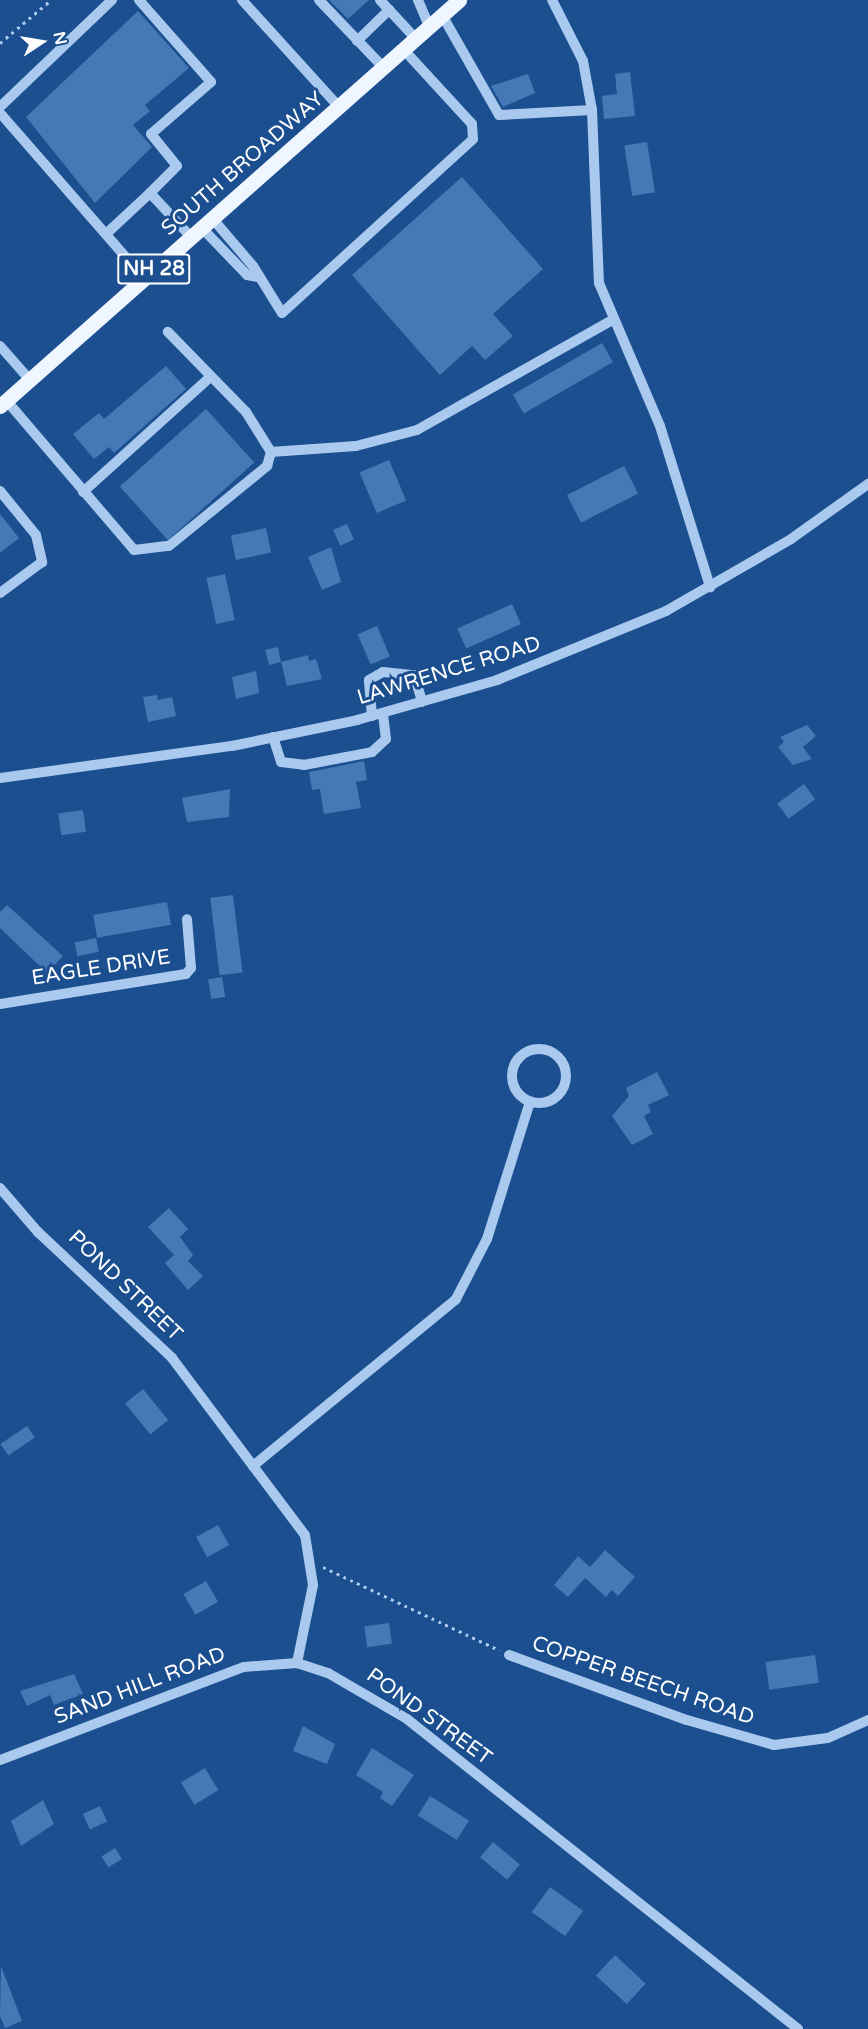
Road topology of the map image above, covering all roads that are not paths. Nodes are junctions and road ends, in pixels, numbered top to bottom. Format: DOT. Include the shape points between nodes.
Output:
graph roads {
  1 [pos="112,0"];
  2 [pos="140,0"];
  3 [pos="242,0"];
  4 [pos="319,0"];
  5 [pos="380,0"];
  6 [pos="418,0"];
  7 [pos="459,0"];
  8 [pos="552,0"];
  9 [pos="388,10"];
  10 [pos="442,15"];
  11 [pos="429,26"];
  12 [pos="416,39"];
  13 [pos="357,41"];
  14 [pos="404,51"];
  15 [pos="384,68"];
  16 [pos="0,107"];
  17 [pos="340,108"];
  18 [pos="592,110"];
  19 [pos="0,113"];
  20 [pos="150,193"];
  21 [pos="201,227"];
  22 [pos="106,234"];
  23 [pos="144,278"];
  24 [pos="612,320"];
  25 [pos="168,332"];
  26 [pos="0,346"];
  27 [pos="209,378"];
  28 [pos="30,380"];
  29 [pos="3,403"];
  30 [pos="271,452"];
  31 [pos="868,484"];
  32 [pos="0,491"];
  33 [pos="83,492"];
  34 [pos="710,587"];
  35 [pos="0,593"];
  36 [pos="422,702"];
  37 [pos="377,714"];
  38 [pos="273,737"];
  39 [pos="0,778"];
  40 [pos="187,919"];
  41 [pos="0,1004"];
  42 [pos="530,1102"];
  43 [pos="0,1188"];
  44 [pos="253,1466"];
  45 [pos="509,1654"];
  46 [pos="297,1663"];
  47 [pos="868,1720"];
  48 [pos="0,1760"];
  49 [pos="798,2029"];
  1 -- 16 [label="street"];
  2 -- 20 [label="street" via="211,82 151,134 177,166"];
  3 -- 17 [label="street"];
  4 -- 13 [label="street"];
  5 -- 9 [label="street"];
  6 -- 11 [label="street"];
  7 -- 10 [label="main road, SOUTH BROADWAY / NH 28"];
  8 -- 18 [label="street" via="583,61"];
  9 -- 12 [label="street"];
  9 -- 13 [label="street"];
  10 -- 11 [label="main road, SOUTH BROADWAY / NH 28"];
  10 -- 18 [label="street" via="499,115"];
  11 -- 12 [label="main road, SOUTH BROADWAY / NH 28"];
  12 -- 14 [label="main road, SOUTH BROADWAY / NH 28"];
  13 -- 15 [label="street"];
  14 -- 15 [label="main road, SOUTH BROADWAY / NH 28"];
  14 -- 21 [label="street" via="472,124 473,139 465,152 282,313 257,277 247,275"];
  15 -- 17 [label="main road, SOUTH BROADWAY / NH 28"];
  17 -- 21 [label="main road, SOUTH BROADWAY / NH 28"];
  18 -- 24 [label="street" via="594,253"];
  19 -- 22 [label="street"];
  20 -- 21 [label="street"];
  20 -- 22 [label="street"];
  21 -- 23 [label="main road, SOUTH BROADWAY / NH 28"];
  22 -- 23 [label="street"];
  23 -- 28 [label="main road, SOUTH BROADWAY / NH 28"];
  24 -- 30 [label="street" via="417,430 356,446"];
  24 -- 34 [label="street" via="660,426"];
  25 -- 27 [label="street"];
  26 -- 28 [label="street"];
  27 -- 30 [label="street" via="246,412"];
  27 -- 33 [label="street"];
  28 -- 29 [label="main road, SOUTH BROADWAY / NH 28"];
  29 -- 33 [label="street"];
  30 -- 33 [label="street" via="267,466 177,542 150,551 134,550"];
  31 -- 34 [label="street, LAWRENCE ROAD"];
  32 -- 35 [label="street" via="36,535 42,562"];
  34 -- 36 [label="street, LAWRENCE ROAD" via="567,656"];
  36 -- 37 [label="street, LAWRENCE ROAD"];
  36 -- 37 [label="street" via="414,675 383,672 369,680"];
  37 -- 38 [label="street, LAWRENCE ROAD"];
  37 -- 38 [label="street" via="386,739 372,752 304,765 281,762"];
  38 -- 39 [label="street, LAWRENCE ROAD" via="168,758"];
  40 -- 41 [label="street, EAGLE DRIVE" via="191,968 186,974"];
  42 -- 42 [label="street" via="552,1101 564,1087 562,1060 547,1050 522,1054 512,1070 514,1087"];
  42 -- 44 [label="street" via="487,1239 456,1299"];
  43 -- 44 [label="street, POND STREET" via="38,1232 159,1344"];
  44 -- 46 [label="street, POND STREET" via="305,1535 313,1586"];
  45 -- 47 [label="street, COPPER BEECH ROAD" via="687,1720 774,1745 819,1740"];
  46 -- 48 [label="street, SAND HILL ROAD" via="244,1667"];
  46 -- 49 [label="street, POND STREET" via="361,1689 407,1719"];
}
